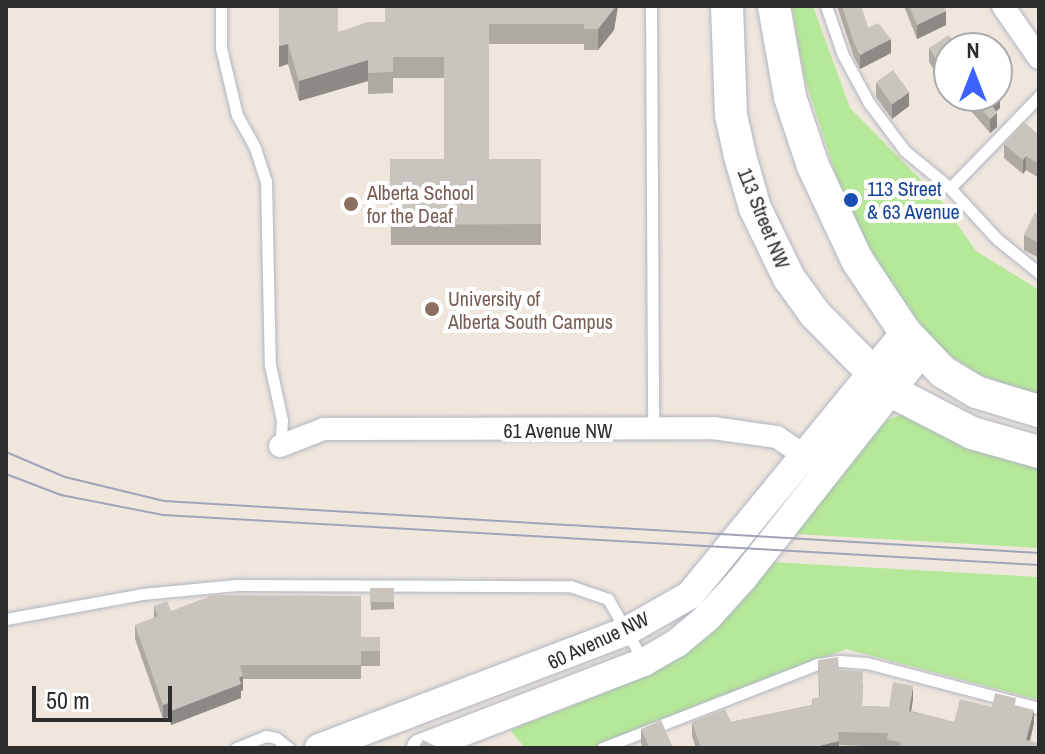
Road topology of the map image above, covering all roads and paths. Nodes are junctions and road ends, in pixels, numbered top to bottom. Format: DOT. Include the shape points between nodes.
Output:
graph roads {
  1 [pos="221,6"];
  2 [pos="651,6"];
  3 [pos="727,6"];
  4 [pos="774,6"];
  5 [pos="826,6"];
  6 [pos="1003,6"];
  7 [pos="1039,58"];
  8 [pos="1039,96"];
  9 [pos="950,188"];
  10 [pos="1039,273"];
  11 [pos="914,341"];
  12 [pos="882,382"];
  13 [pos="1039,411"];
  14 [pos="653,430"];
  15 [pos="280,446"];
  16 [pos="1039,452"];
  17 [pos="817,464"];
  18 [pos="6,619"];
  19 [pos="627,631"];
  20 [pos="644,662"];
  21 [pos="1039,708"];
  22 [pos="236,748"];
  23 [pos="289,748"];
  24 [pos="319,748"];
  25 [pos="421,748"];
  26 [pos="602,748"];
  1 -- 15 [label="lane" via="221,48 237,115 266,181 270,365 282,420"];
  2 -- 14 [label="lane"];
  3 -- 12 [label="main road, 113 Street NW" via="731,115 755,208 789,278 815,314"];
  4 -- 11 [label="main road" via="790,97 813,166 857,260"];
  5 -- 9 [label="lane" via="843,55 869,103 905,151"];
  6 -- 7 [label="street"];
  8 -- 9 [label="lane"];
  9 -- 10 [label="lane" via="997,239"];
  11 -- 12 [label="street, 60 Avenue NW"];
  11 -- 13 [label="main road" via="943,372 976,392"];
  12 -- 16 [label="main road" via="972,433"];
  12 -- 17 [label="street, 60 Avenue NW"];
  14 -- 15 [label="street, 61 Avenue NW" via="324,429"];
  14 -- 17 [label="street, 61 Avenue NW" via="758,433 777,437"];
  17 -- 19 [label="street, 60 Avenue NW" via="690,595"];
  17 -- 20 [label="street, 60 Avenue NW" via="708,617"];
  18 -- 19 [label="lane" via="142,594 237,585 570,586 608,599"];
  19 -- 20 [label="lane"];
  19 -- 24 [label="street, 60 Avenue NW"];
  20 -- 25 [label="street, 60 Avenue NW"];
  21 -- 26 [label="lane" via="867,663 839,661 817,664"];
  22 -- 23 [label="lane" via="266,736"];
}
